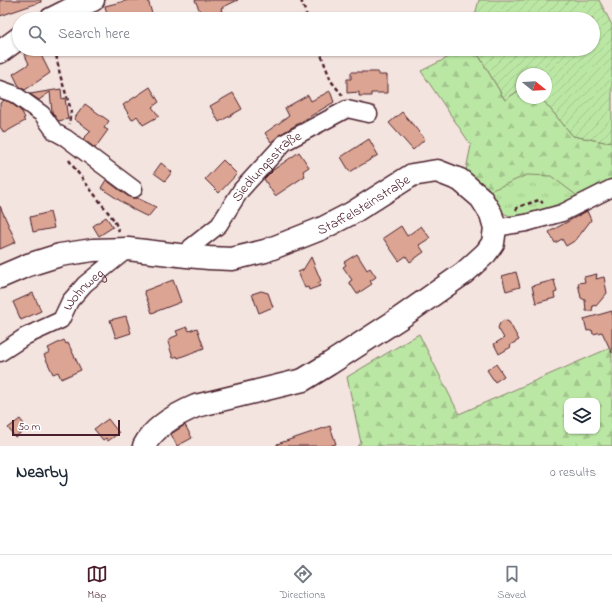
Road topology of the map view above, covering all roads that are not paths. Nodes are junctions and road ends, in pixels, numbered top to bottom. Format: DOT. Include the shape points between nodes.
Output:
graph roads {
  1 [pos="93,0"];
  2 [pos="64,12"];
  3 [pos="12,43"];
  4 [pos="0,52"];
  5 [pos="0,89"];
  6 [pos="369,114"];
  7 [pos="612,188"];
  8 [pos="134,189"];
  9 [pos="495,228"];
  10 [pos="128,249"];
  11 [pos="187,256"];
  12 [pos="0,277"];
  13 [pos="0,354"];
  14 [pos="144,446"];
  1 -- 2 [label="street"];
  3 -- 4 [label="street"];
  5 -- 8 [label="street" via="14,94 42,114 55,132"];
  6 -- 11 [label="street, Siedlungsstraße" via="347,109 285,142 241,190 219,225 191,247"];
  7 -- 9 [label="street" via="562,213"];
  9 -- 11 [label="street, Staffelsteinstraße" via="491,214 481,198 460,180 437,171 412,175 323,228 265,251 232,259"];
  9 -- 14 [label="street" via="493,243 464,273 319,371 303,380 196,406 162,425"];
  10 -- 11 [label="street, Staffelsteinstraße"];
  10 -- 12 [label="street, Staffelsteinstraße" via="93,250 60,255"];
  10 -- 13 [label="street, Wohnweg" via="85,284 70,301 61,320 26,336"];
}
